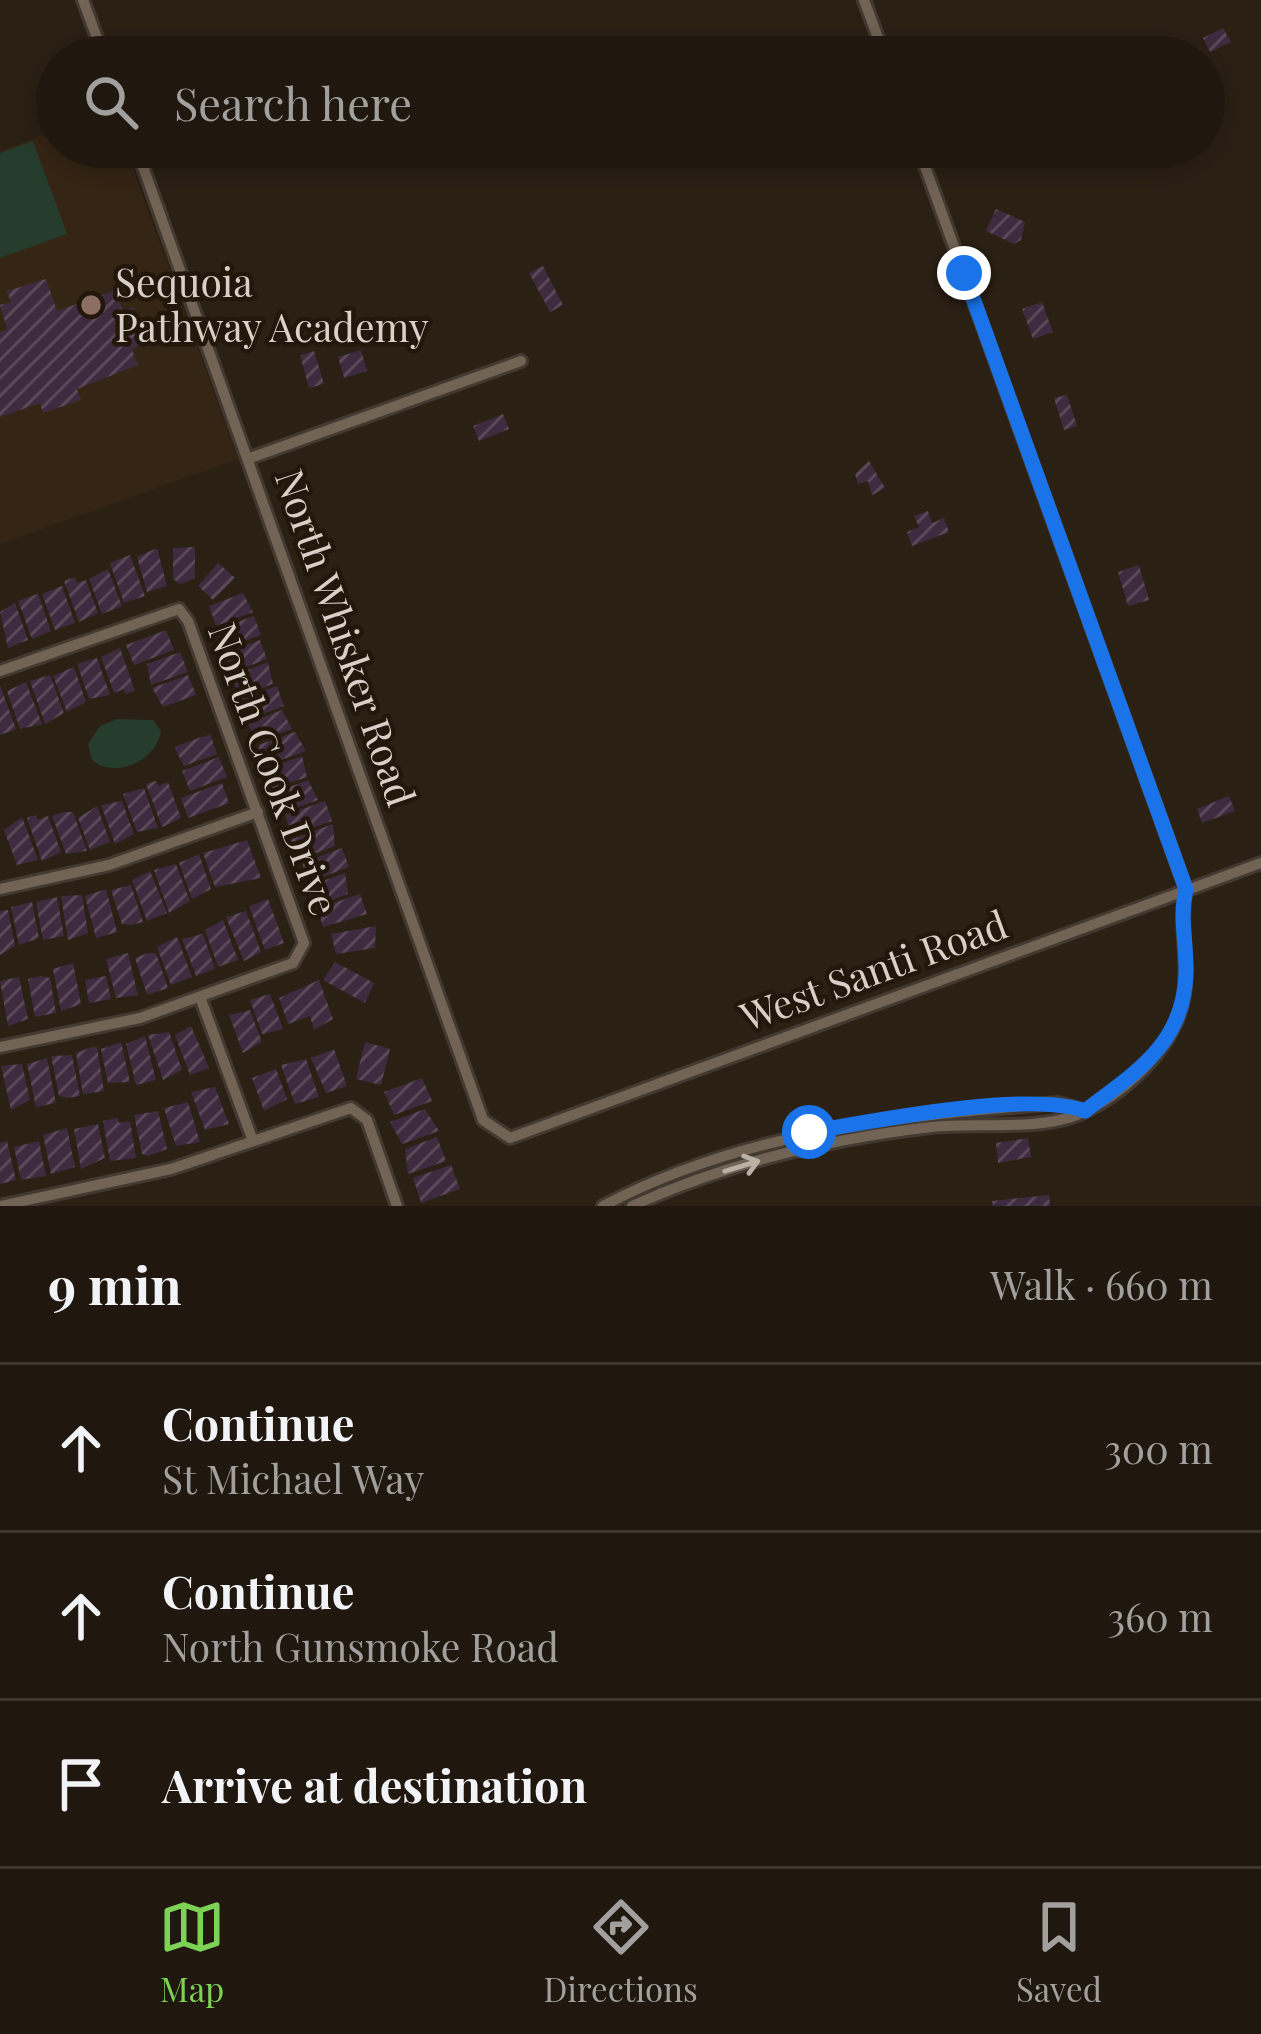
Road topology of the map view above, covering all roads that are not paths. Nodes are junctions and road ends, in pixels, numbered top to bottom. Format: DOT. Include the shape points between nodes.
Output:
graph roads {
  1 [pos="83,0"];
  2 [pos="864,0"];
  3 [pos="96,36"];
  4 [pos="877,36"];
  5 [pos="144,168"];
  6 [pos="926,168"];
  7 [pos="521,361"];
  8 [pos="250,458"];
  9 [pos="0,670"];
  10 [pos="258,812"];
  11 [pos="1261,863"];
  12 [pos="0,889"];
  13 [pos="1186,889"];
  14 [pos="200,997"];
  15 [pos="0,1047"];
  16 [pos="1085,1111"];
  17 [pos="510,1138"];
  18 [pos="253,1141"];
  19 [pos="0,1206"];
  20 [pos="397,1206"];
  21 [pos="603,1206"];
  22 [pos="632,1206"];
  1 -- 3 [label="street"];
  2 -- 4 [label="street"];
  5 -- 8 [label="street, North Whisker Road"];
  6 -- 13 [label="street"];
  7 -- 8 [label="street"];
  8 -- 17 [label="street, North Whisker Road" via="483,1120"];
  9 -- 10 [label="street, North Cook Drive" via="179,609"];
  10 -- 12 [label="street" via="109,866"];
  10 -- 14 [label="street, North Cook Drive" via="304,951 293,963"];
  11 -- 13 [label="street, West Santi Road"];
  13 -- 16 [label="street" via="1178,1016 1144,1070"];
  13 -- 17 [label="street, West Santi Road"];
  14 -- 15 [label="street"];
  14 -- 18 [label="street"];
  16 -- 21 [label="street" via="1058,1103 856,1123 729,1154"];
  22 -- 16 [label="street, one-way" via="741,1166 858,1138"];
  18 -- 19 [label="street" via="171,1169"];
  18 -- 20 [label="street" via="358,1109"];
}
